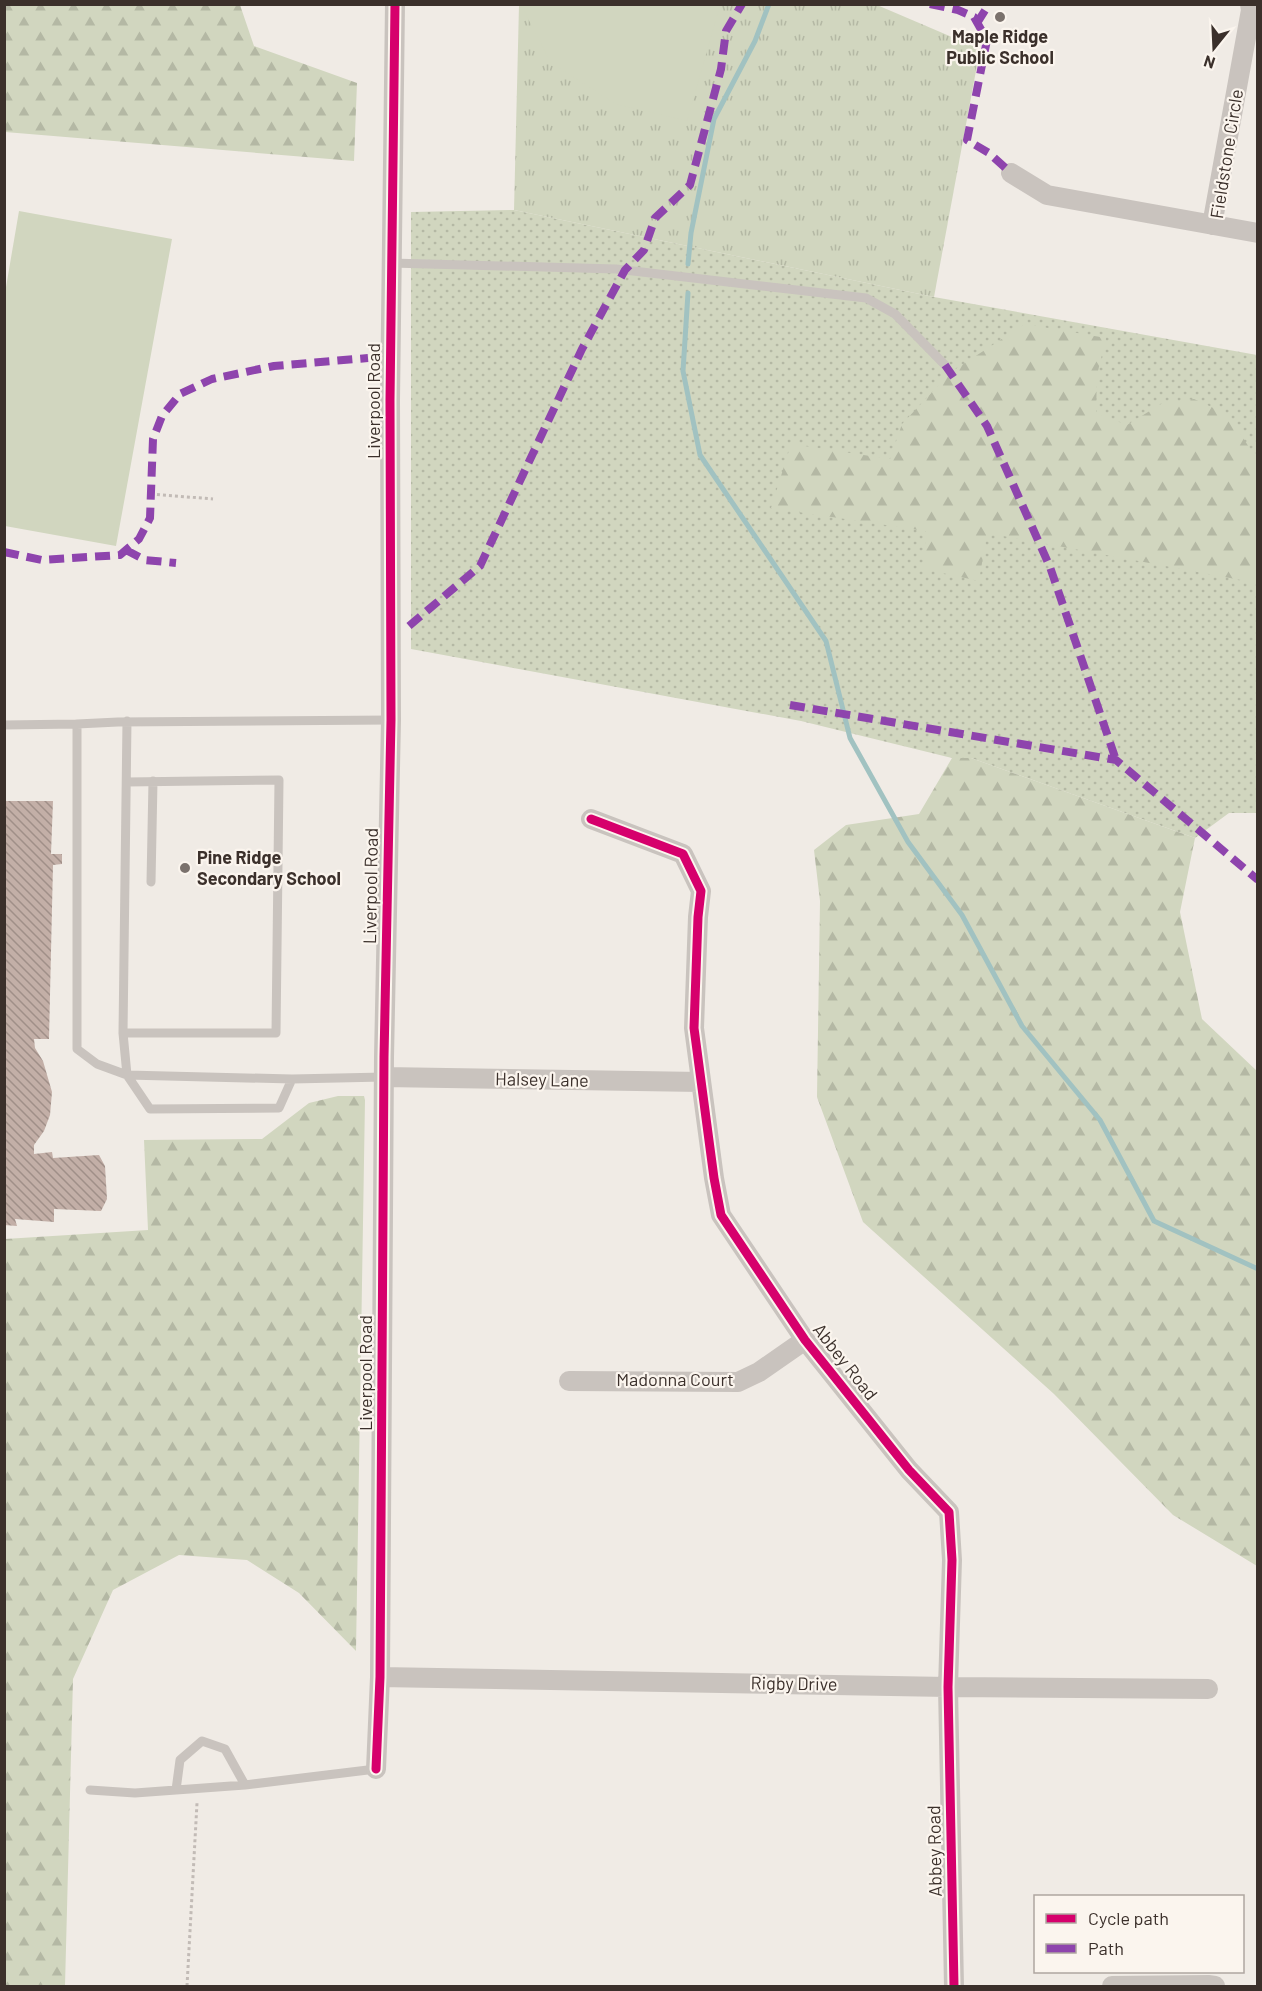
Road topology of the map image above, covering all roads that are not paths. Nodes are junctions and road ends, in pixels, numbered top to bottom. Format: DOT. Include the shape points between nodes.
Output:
graph roads {
  1 [pos="395,4"];
  2 [pos="1250,4"];
  3 [pos="1011,173"];
  4 [pos="1212,225"];
  5 [pos="1257,233"];
  6 [pos="391,263"];
  7 [pos="945,365"];
  8 [pos="391,720"];
  9 [pos="127,722"];
  10 [pos="77,724"];
  11 [pos="4,725"];
  12 [pos="153,781"];
  13 [pos="127,782"];
  14 [pos="591,819"];
  15 [pos="152,882"];
  16 [pos="123,1033"];
  17 [pos="127,1075"];
  18 [pos="384,1077"];
  19 [pos="291,1079"];
  20 [pos="700,1082"];
  21 [pos="806,1340"];
  22 [pos="569,1381"];
  23 [pos="380,1677"];
  24 [pos="948,1687"];
  25 [pos="1208,1689"];
  26 [pos="376,1769"];
  27 [pos="245,1785"];
  28 [pos="90,1790"];
  29 [pos="176,1790"];
  30 [pos="954,1986"];
  31 [pos="1112,1986"];
  32 [pos="1215,1986"];
  1 -- 6 [label="street, Liverpool Road"];
  2 -- 4 [label="street, Fieldstone Circle"];
  3 -- 4 [label="street" via="1047,195"];
  4 -- 5 [label="street, Fieldstone Circle"];
  6 -- 7 [label="lane" via="616,269 866,298 895,314"];
  6 -- 8 [label="street, Liverpool Road"];
  8 -- 9 [label="lane"];
  8 -- 18 [label="street, Liverpool Road"];
  9 -- 10 [label="lane"];
  9 -- 13 [label="lane"];
  10 -- 11 [label="lane"];
  10 -- 17 [label="lane" via="77,1049 97,1064"];
  12 -- 13 [label="lane"];
  12 -- 15 [label="lane"];
  12 -- 16 [label="lane" via="279,780 276,1033"];
  13 -- 16 [label="lane"];
  14 -- 20 [label="street, Abbey Road" via="682,854 701,891 694,1028"];
  16 -- 17 [label="lane"];
  17 -- 19 [label="lane"];
  17 -- 19 [label="lane" via="150,1109 279,1108"];
  18 -- 19 [label="lane"];
  18 -- 20 [label="street, Halsey Lane"];
  18 -- 23 [label="street, Liverpool Road"];
  20 -- 21 [label="street, Abbey Road" via="721,1215"];
  21 -- 22 [label="street, Madonna Court" via="738,1382"];
  21 -- 24 [label="street, Abbey Road" via="909,1470 949,1512 952,1560"];
  23 -- 24 [label="street, Rigby Drive"];
  23 -- 26 [label="street, Liverpool Road"];
  24 -- 25 [label="street, Rigby Drive"];
  24 -- 30 [label="street, Abbey Road"];
  26 -- 27 [label="lane"];
  27 -- 29 [label="lane"];
  27 -- 29 [label="lane" via="225,1749 202,1741 180,1760"];
  28 -- 29 [label="lane"];
  31 -- 32 [label="street"];
}
